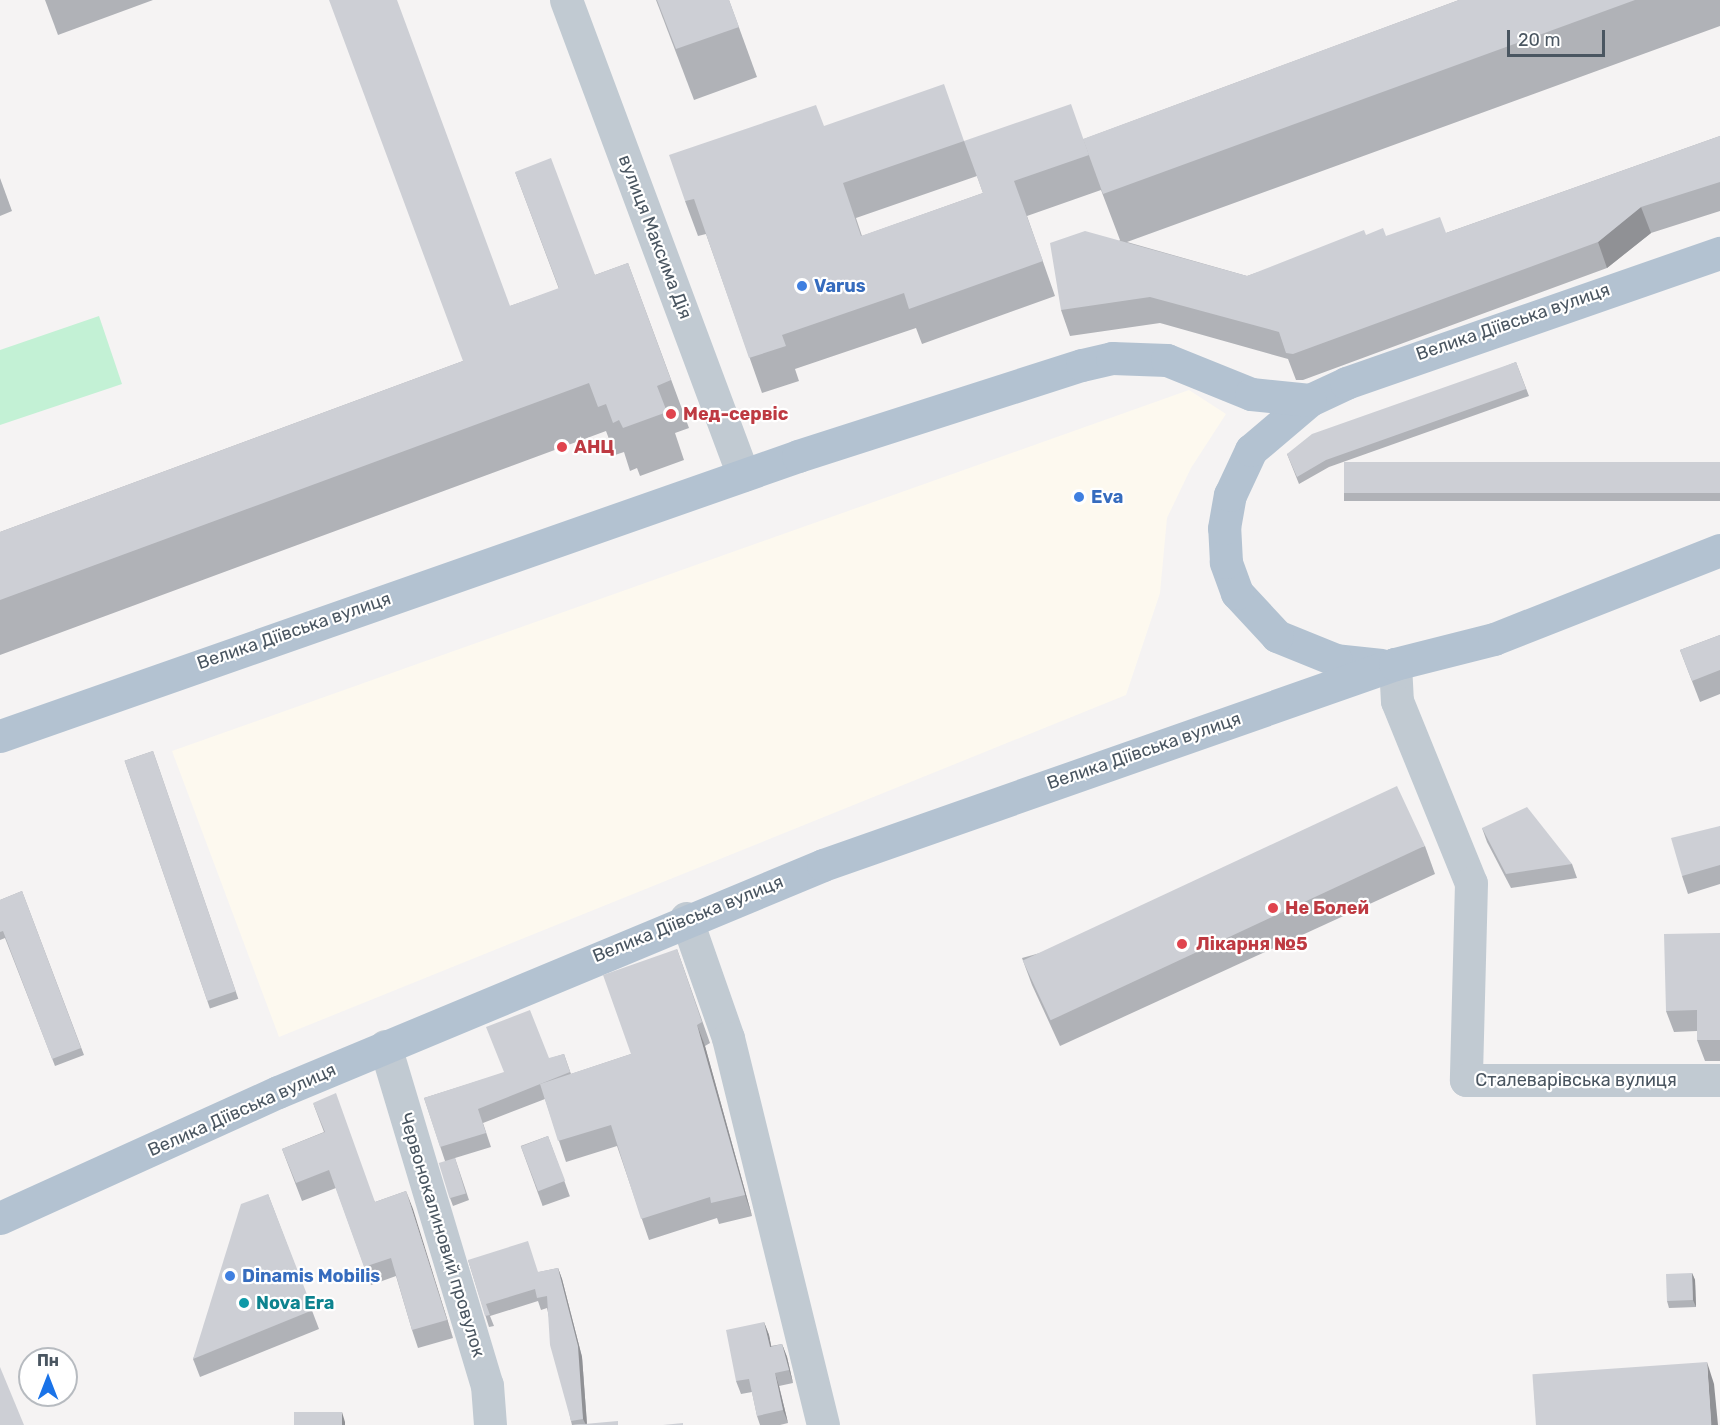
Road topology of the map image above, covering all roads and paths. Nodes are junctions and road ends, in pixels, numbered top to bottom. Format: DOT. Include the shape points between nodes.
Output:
graph roads {
  1 [pos="566,0"];
  2 [pos="1720,253"];
  3 [pos="1310,400"];
  4 [pos="743,475"];
  5 [pos="1720,550"];
  6 [pos="1395,664"];
  7 [pos="0,736"];
  8 [pos="686,918"];
  9 [pos="385,1046"];
  10 [pos="1720,1080"];
  11 [pos="0,1218"];
  12 [pos="490,1425"];
  13 [pos="824,1425"];
  1 -- 4 [label="street, вулиця Максима Дія"];
  2 -- 3 [label="main road, Велика Діївська вулиця" via="1437,348"];
  3 -- 4 [label="main road, Велика Діївська вулиця" via="1251,394 1167,360 1112,358"];
  3 -- 6 [label="main road, Велика Діївська вулиця" via="1251,450 1230,495 1224,528 1226,562 1237,593 1277,636 1336,660"];
  4 -- 7 [label="main road, Велика Діївська вулиця"];
  5 -- 6 [label="main road, Велика Діївська вулиця" via="1494,639"];
  6 -- 8 [label="main road, Велика Діївська вулиця" via="927,825"];
  6 -- 10 [label="street, Сталеварівська вулиця" via="1397,701 1471,883 1466,1080"];
  8 -- 9 [label="main road, Велика Діївська вулиця"];
  8 -- 13 [label="street" via="728,1038"];
  9 -- 11 [label="main road, Велика Діївська вулиця"];
  9 -- 12 [label="street, Червонокалиновий провулок" via="487,1384"];
}
